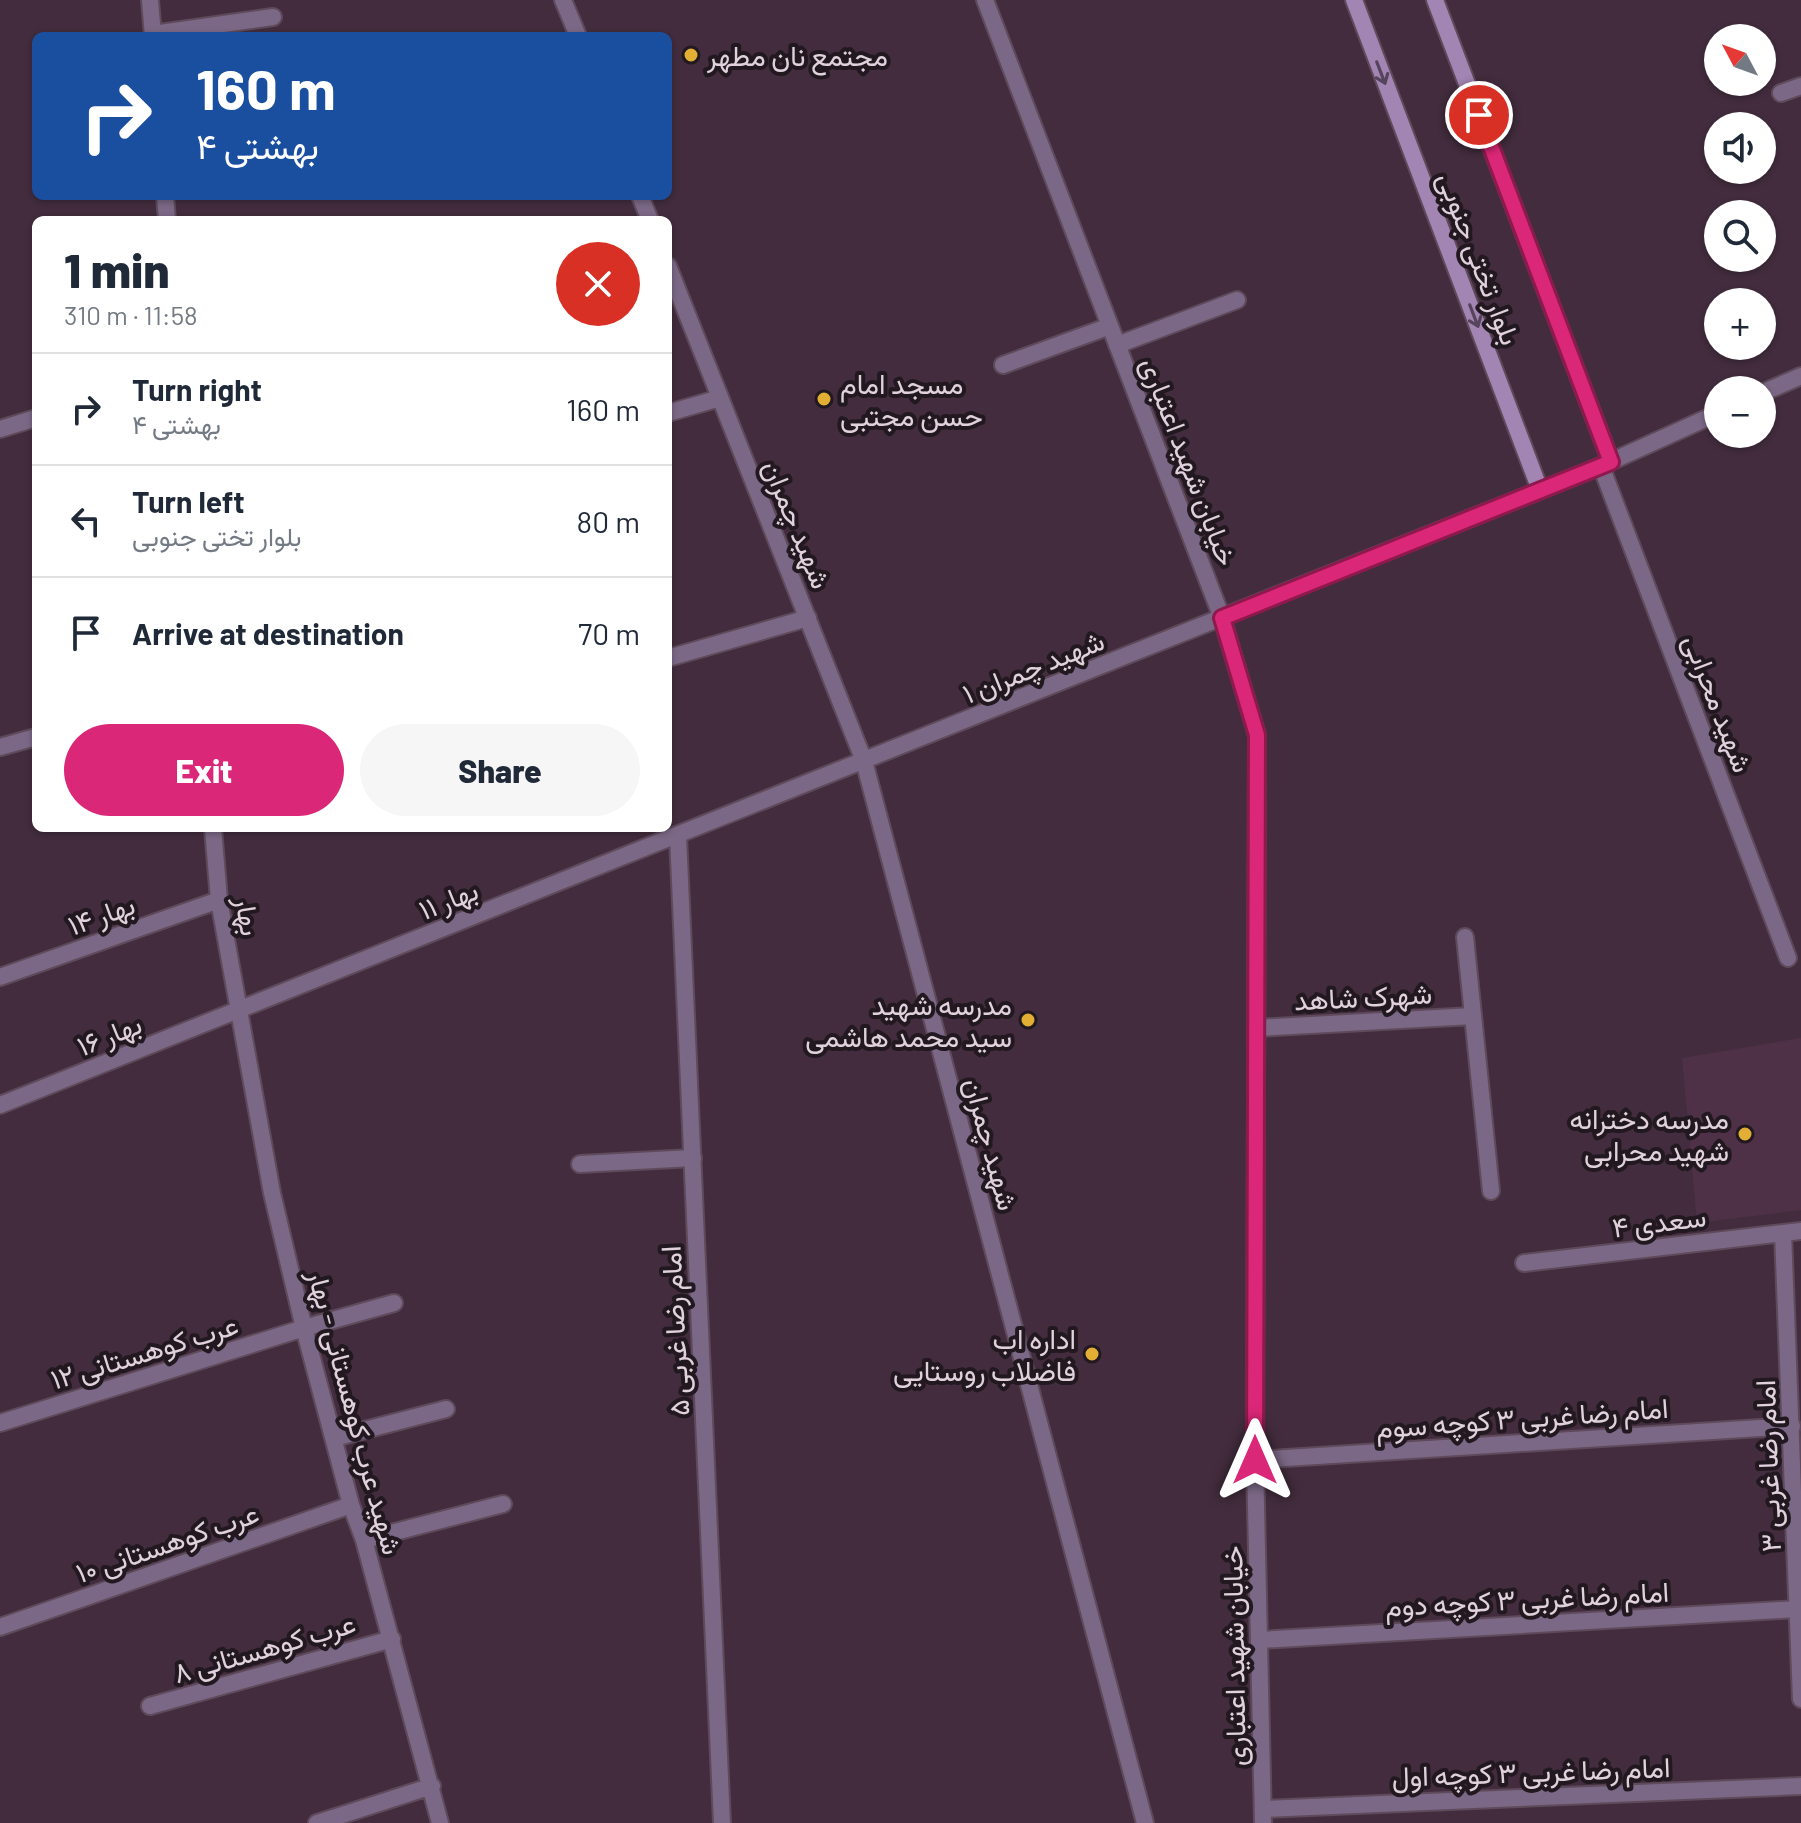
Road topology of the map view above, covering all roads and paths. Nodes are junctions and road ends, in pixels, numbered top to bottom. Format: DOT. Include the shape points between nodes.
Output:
graph roads {
  1 [pos="150,0"];
  2 [pos="563,0"];
  3 [pos="985,0"];
  4 [pos="1354,0"];
  5 [pos="1435,0"];
  6 [pos="273,17"];
  7 [pos="153,32"];
  8 [pos="173,32"];
  9 [pos="576,32"];
  10 [pos="1801,86"];
  11 [pos="1781,93"];
  12 [pos="672,276"];
  13 [pos="1237,300"];
  14 [pos="1110,326"];
  15 [pos="1117,345"];
  16 [pos="1003,365"];
  17 [pos="1801,376"];
  18 [pos="1776,387"];
  19 [pos="720,398"];
  20 [pos="672,412"];
  21 [pos="32,419"];
  22 [pos="1704,419"];
  23 [pos="0,429"];
  24 [pos="1606,464"];
  25 [pos="1540,490"];
  26 [pos="808,618"];
  27 [pos="1222,618"];
  28 [pos="672,657"];
  29 [pos="32,738"];
  30 [pos="0,747"];
  31 [pos="864,761"];
  32 [pos="213,832"];
  33 [pos="678,836"];
  34 [pos="219,900"];
  35 [pos="1465,937"];
  36 [pos="1788,958"];
  37 [pos="0,977"];
  38 [pos="238,1011"];
  39 [pos="1473,1016"];
  40 [pos="1256,1028"];
  41 [pos="0,1105"];
  42 [pos="693,1158"];
  43 [pos="580,1164"];
  44 [pos="1491,1191"];
  45 [pos="1801,1231"];
  46 [pos="1783,1233"];
  47 [pos="1524,1263"];
  48 [pos="394,1303"];
  49 [pos="304,1328"];
  50 [pos="446,1409"];
  51 [pos="0,1423"];
  52 [pos="1792,1426"];
  53 [pos="334,1438"];
  54 [pos="1255,1460"];
  55 [pos="503,1504"];
  56 [pos="351,1505"];
  57 [pos="364,1540"];
  58 [pos="1798,1609"];
  59 [pos="0,1627"];
  60 [pos="392,1639"];
  61 [pos="1259,1640"];
  62 [pos="1801,1699"];
  63 [pos="150,1706"];
  64 [pos="432,1786"];
  65 [pos="1801,1786"];
  66 [pos="1263,1816"];
  67 [pos="317,1823"];
  68 [pos="440,1823"];
  69 [pos="722,1823"];
  70 [pos="1145,1823"];
  1 -- 7 [label="street"];
  2 -- 9 [label="street"];
  3 -- 14 [label="street, خیابان شهید اعتباری"];
  4 -- 25 [label="street, بلوار تختی جنوبی, one-way"];
  5 -- 24 [label="street, بلوار تختی جنوبی"];
  6 -- 8 [label="street"];
  10 -- 11 [label="street"];
  12 -- 19 [label="street, شهید چمران"];
  13 -- 15 [label="street"];
  14 -- 15 [label="street, خیابان شهید اعتباری"];
  14 -- 16 [label="street"];
  15 -- 27 [label="street, خیابان شهید اعتباری"];
  17 -- 18 [label="street"];
  19 -- 20 [label="street"];
  19 -- 26 [label="street, شهید چمران"];
  21 -- 23 [label="street"];
  22 -- 24 [label="street, شهید چمران ۱"];
  24 -- 25 [label="street, شهید چمران ۱"];
  24 -- 36 [label="street, شهید محرابی"];
  25 -- 27 [label="street, شهید چمران ۱"];
  26 -- 28 [label="street"];
  26 -- 31 [label="street, شهید چمران"];
  27 -- 31 [label="street, شهید چمران ۱"];
  27 -- 40 [label="street, خیابان شهید اعتباری" via="1257,735"];
  29 -- 30 [label="street"];
  31 -- 33 [label="street, شهید چمران ۱"];
  31 -- 70 [label="street, شهید چمران"];
  32 -- 34 [label="street, بهار"];
  33 -- 38 [label="street, بهار ۱۱"];
  33 -- 42 [label="street, امام رضا غربی ۵"];
  34 -- 37 [label="street, بهار ۱۴"];
  34 -- 38 [label="street, بهار"];
  35 -- 39 [label="street"];
  38 -- 41 [label="street, بهار ۱۶"];
  38 -- 49 [label="street, شهید عرب کوهستانی - بهار"];
  39 -- 40 [label="street, شهرک شاهد"];
  39 -- 44 [label="street"];
  40 -- 54 [label="street, خیابان شهید اعتباری"];
  42 -- 43 [label="street"];
  42 -- 69 [label="street, امام رضا غربی ۵"];
  45 -- 46 [label="street, سعدی ۴"];
  46 -- 47 [label="street, سعدی ۴"];
  46 -- 52 [label="street, امام رضا غربی ۳"];
  48 -- 49 [label="street, عرب کوهستانی ۱۲"];
  49 -- 51 [label="street, عرب کوهستانی ۱۲"];
  49 -- 53 [label="street, شهید عرب کوهستانی - بهار"];
  50 -- 53 [label="street"];
  52 -- 54 [label="street, امام رضا غربی ۳ کوچه سوم"];
  52 -- 58 [label="street, امام رضا غربی ۳"];
  53 -- 56 [label="street, شهید عرب کوهستانی - بهار"];
  54 -- 61 [label="street, خیابان شهید اعتباری"];
  55 -- 57 [label="street"];
  56 -- 57 [label="street, شهید عرب کوهستانی - بهار"];
  56 -- 59 [label="street, عرب کوهستانی ۱۰"];
  57 -- 60 [label="street, شهید عرب کوهستانی - بهار"];
  58 -- 61 [label="street, امام رضا غربی ۳ کوچه دوم"];
  58 -- 62 [label="street, امام رضا غربی ۳"];
  60 -- 63 [label="street, عرب کوهستانی ۸"];
  60 -- 64 [label="street, شهید عرب کوهستانی - بهار"];
  61 -- 66 [label="street, خیابان شهید اعتباری"];
  64 -- 67 [label="street"];
  64 -- 68 [label="street, شهید عرب کوهستانی - بهار"];
  65 -- 66 [label="street, امام رضا غربی ۳ کوچه اول"];
}
